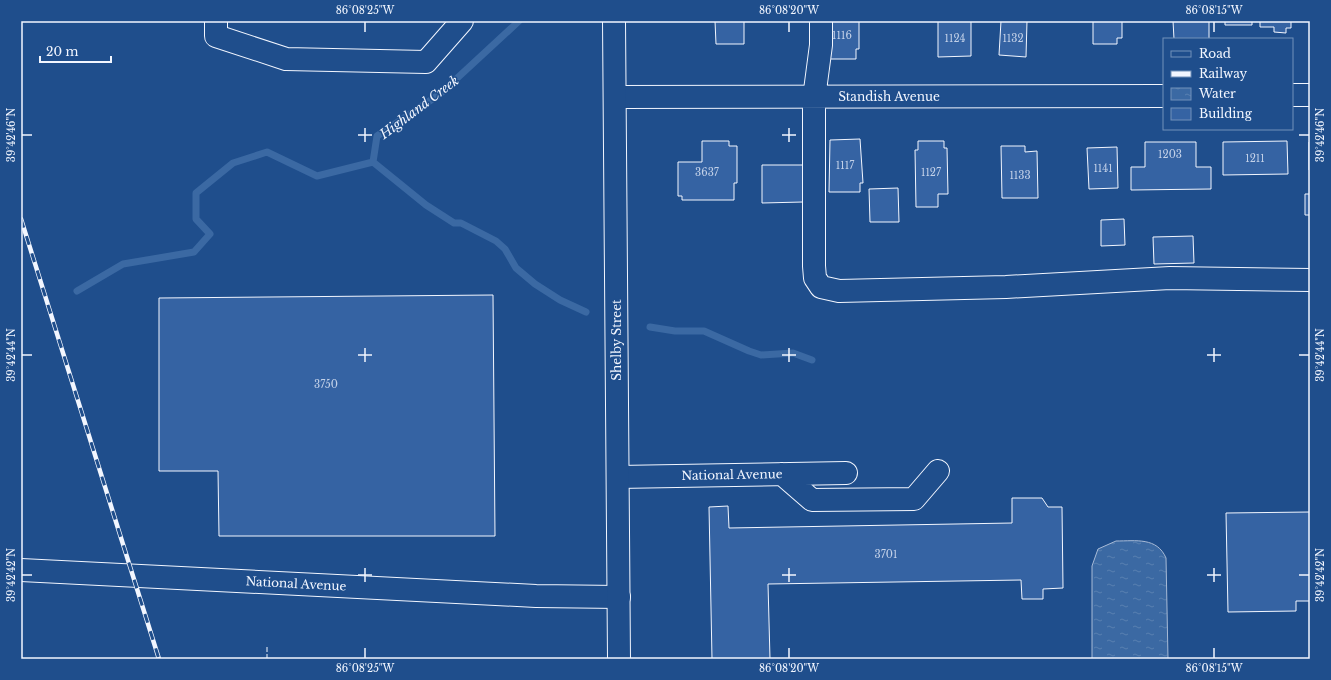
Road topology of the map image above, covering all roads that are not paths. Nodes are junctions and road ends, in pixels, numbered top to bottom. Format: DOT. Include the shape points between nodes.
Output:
graph roads {
  1 [pos="216,21"];
  2 [pos="462,21"];
  3 [pos="614,21"];
  4 [pos="821,21"];
  5 [pos="1293,95"];
  6 [pos="1310,95"];
  7 [pos="1163,96"];
  8 [pos="615,97"];
  9 [pos="814,98"];
  10 [pos="1310,280"];
  11 [pos="938,471"];
  12 [pos="846,473"];
  13 [pos="782,474"];
  14 [pos="618,477"];
  15 [pos="21,570"];
  16 [pos="619,597"];
  17 [pos="619,659"];
  1 -- 2 [label="street" via="216,36 286,59 426,62"];
  3 -- 8 [label="street, Shelby Street"];
  4 -- 9 [label="street" via="821,45"];
  5 -- 6 [label="street"];
  7 -- 9 [label="street, Standish Avenue"];
  8 -- 9 [label="street, Standish Avenue"];
  8 -- 14 [label="street, Shelby Street"];
  9 -- 10 [label="street" via="814,266 815,278 821,287 839,291 1006,287 1170,278"];
  11 -- 13 [label="street" via="914,499 812,500"];
  12 -- 13 [label="street, National Avenue"];
  13 -- 14 [label="street, National Avenue"];
  14 -- 16 [label="street, Shelby Street"];
  15 -- 16 [label="street, National Avenue" via="536,596"];
  16 -- 17 [label="street, Shelby Street"];
}
